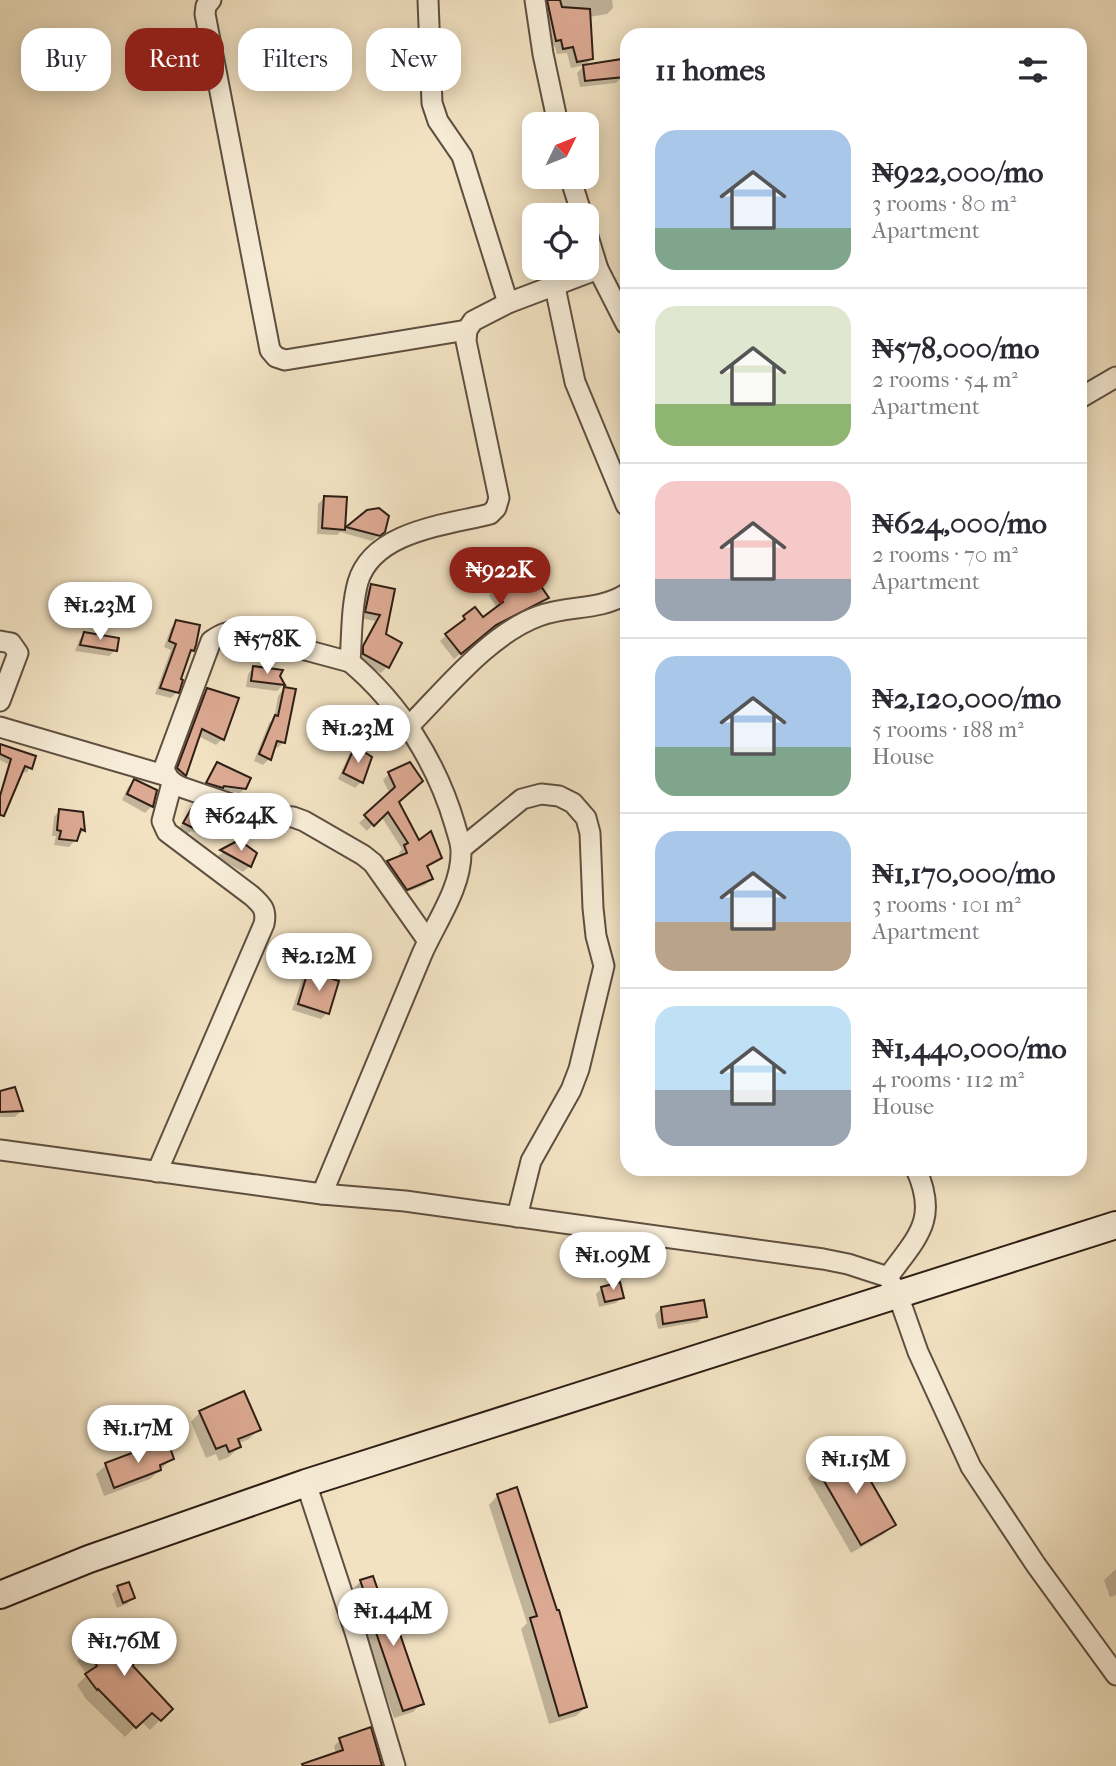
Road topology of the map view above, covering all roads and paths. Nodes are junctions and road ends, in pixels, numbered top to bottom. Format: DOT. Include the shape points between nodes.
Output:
graph roads {
  1 [pos="211,0"];
  2 [pos="428,0"];
  3 [pos="535,0"];
  4 [pos="555,112"];
  5 [pos="599,271"];
  6 [pos="572,280"];
  7 [pos="555,287"];
  8 [pos="508,303"];
  9 [pos="620,312"];
  10 [pos="467,330"];
  11 [pos="1116,377"];
  12 [pos="1087,394"];
  13 [pos="620,491"];
  14 [pos="620,597"];
  15 [pos="0,641"];
  16 [pos="350,662"];
  17 [pos="0,701"];
  18 [pos="0,727"];
  19 [pos="408,727"];
  20 [pos="169,779"];
  21 [pos="462,848"];
  22 [pos="428,941"];
  23 [pos="0,1150"];
  24 [pos="157,1172"];
  25 [pos="919,1176"];
  26 [pos="321,1194"];
  27 [pos="517,1217"];
  28 [pos="1116,1225"];
  29 [pos="893,1286"];
  30 [pos="306,1483"];
  31 [pos="0,1595"];
  32 [pos="1116,1675"];
  33 [pos="395,1766"];
  1 -- 10 [label="street" via="205,14 270,350 285,360"];
  2 -- 8 [label="street" via="432,103 438,121 462,156"];
  3 -- 4 [label="street"];
  5 -- 9 [label="street"];
  6 -- 7 [label="street"];
  7 -- 8 [label="street"];
  7 -- 13 [label="street" via="575,382"];
  8 -- 10 [label="street" via="473,321"];
  10 -- 16 [label="street" via="499,498 496,508 490,514 400,537 368,563 358,580"];
  11 -- 12 [label="street"];
  14 -- 19 [label="street" via="605,604 538,616 509,631"];
  15 -- 17 [label="street" via="12,643 18,653"];
  16 -- 19 [label="street" via="369,678"];
  16 -- 20 [label="street" via="239,632 219,635 212,641 164,768"];
  18 -- 20 [label="street"];
  19 -- 21 [label="street" via="449,805"];
  20 -- 22 [label="street" via="263,816 293,817 363,855"];
  20 -- 24 [label="street" via="162,821 167,832 262,904 266,914"];
  21 -- 22 [label="street" via="456,884"];
  21 -- 27 [label="street" via="522,799 541,794 573,803 586,818 590,833 593,908 604,967 579,1069 531,1161"];
  22 -- 26 [label="street"];
  23 -- 24 [label="street"];
  24 -- 26 [label="street"];
  25 -- 29 [label="street" via="926,1217"];
  26 -- 27 [label="street"];
  27 -- 29 [label="street" via="823,1259 848,1264"];
  28 -- 29 [label="street"];
  29 -- 30 [label="street"];
  29 -- 32 [label="street" via="971,1467"];
  30 -- 31 [label="street"];
  30 -- 33 [label="street"];
}
